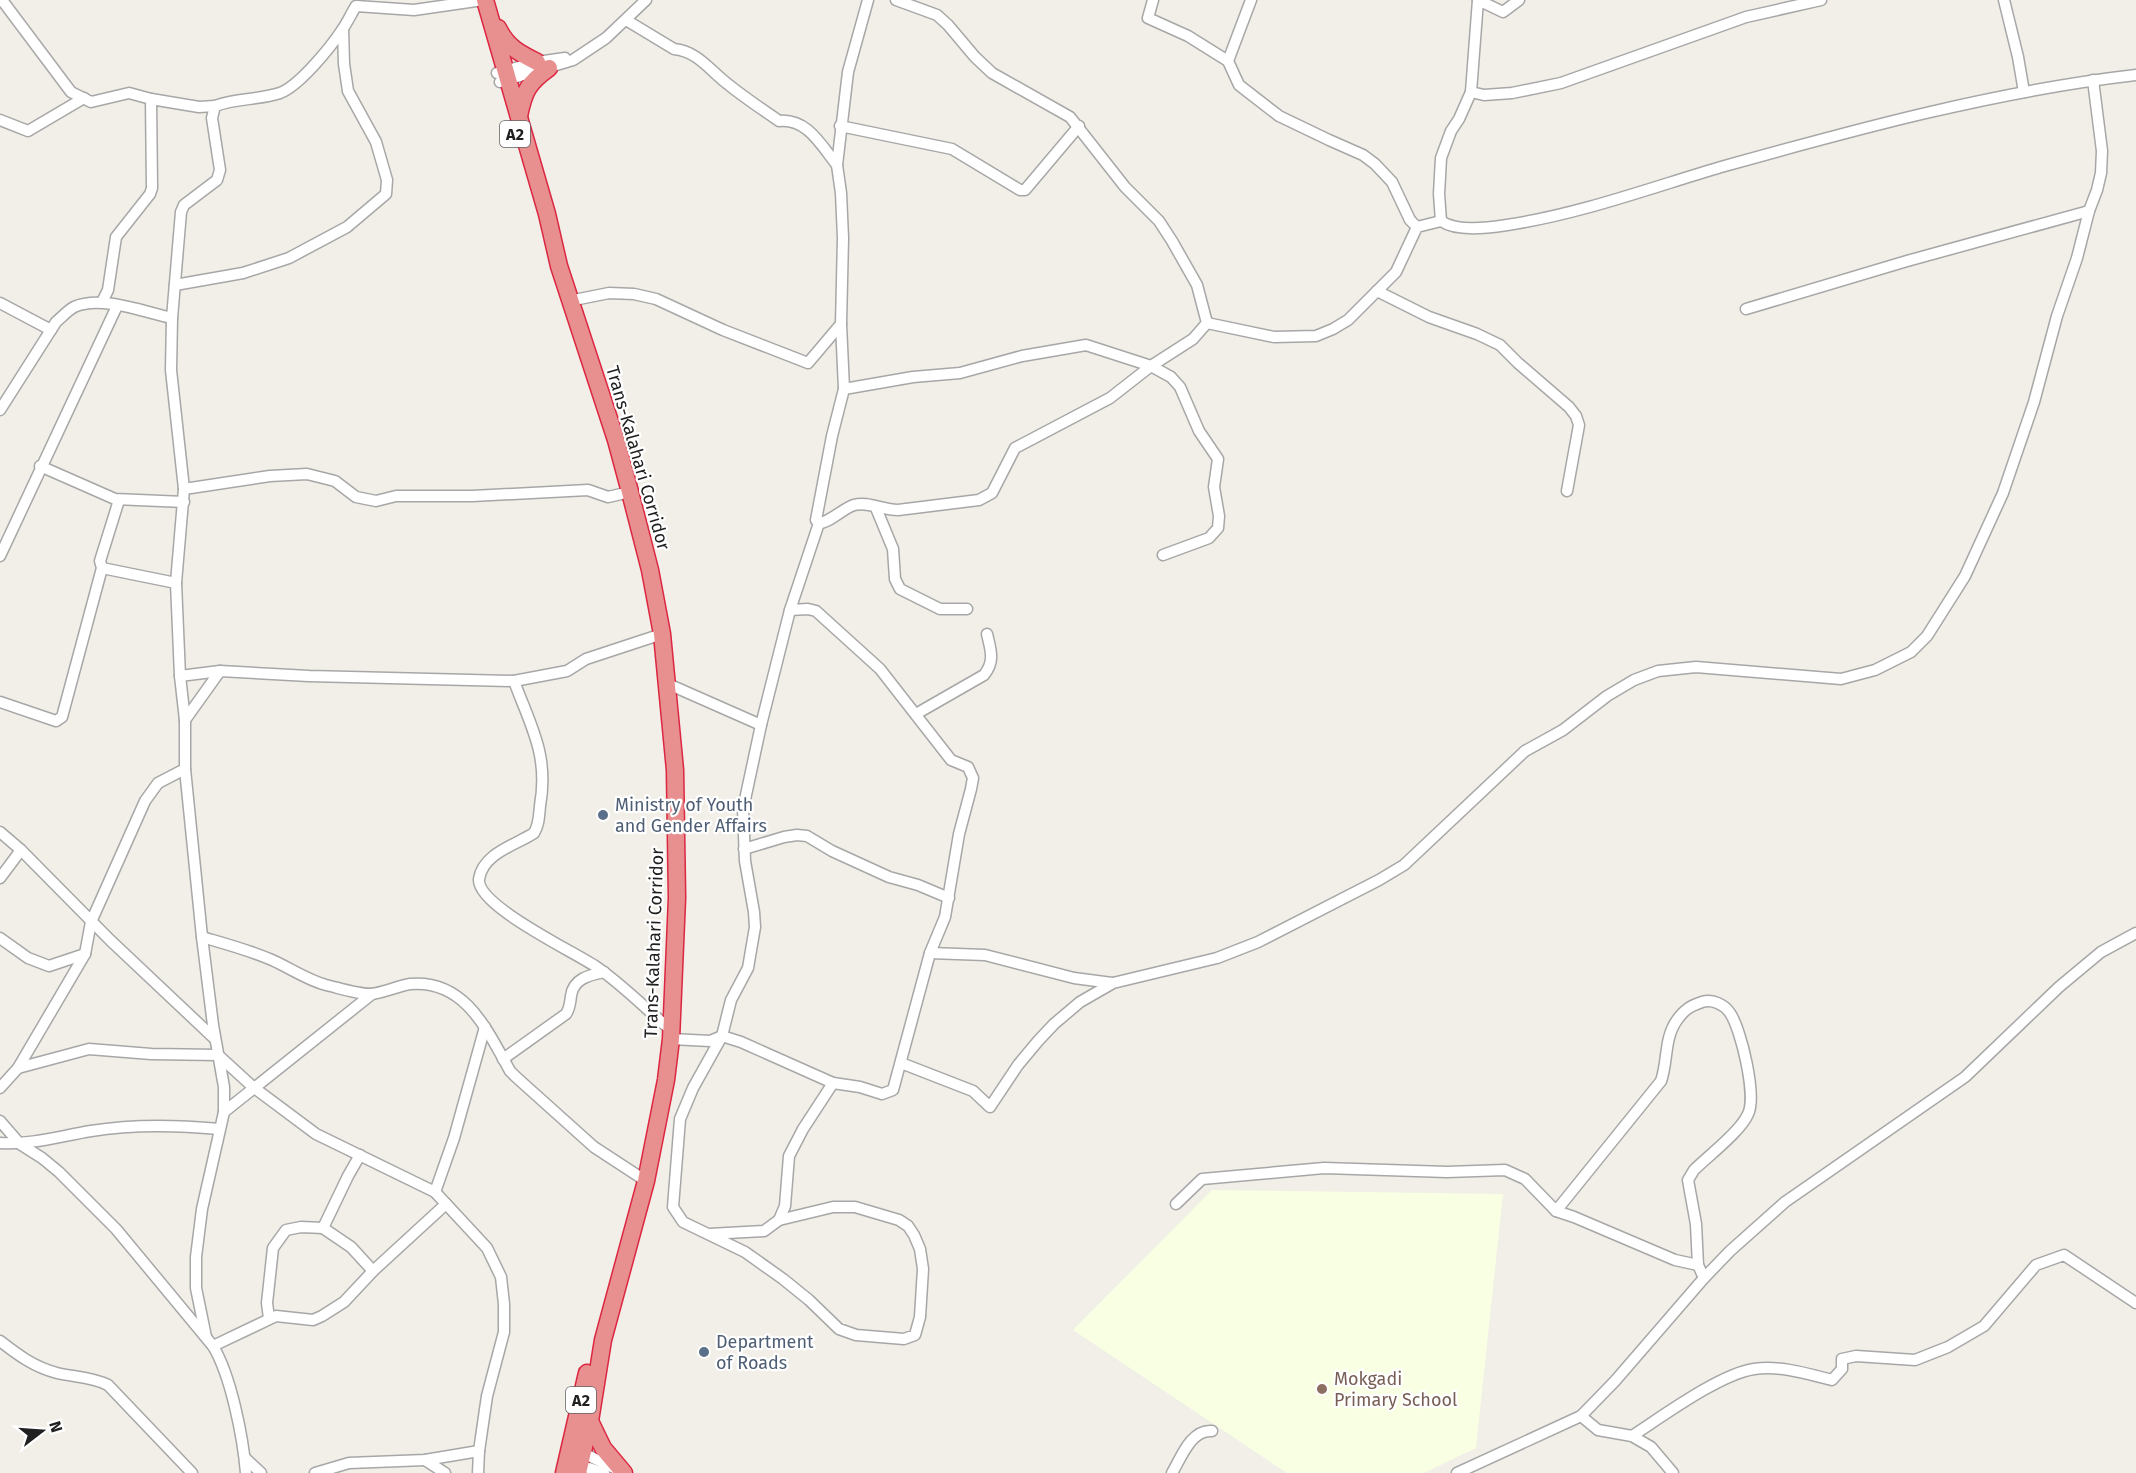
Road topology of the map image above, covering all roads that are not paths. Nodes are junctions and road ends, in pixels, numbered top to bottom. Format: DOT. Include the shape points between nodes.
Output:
graph roads {
  1 [pos="2,0"];
  2 [pos="481,0"];
  3 [pos="646,0"];
  4 [pos="868,0"];
  5 [pos="896,0"];
  6 [pos="1153,0"];
  7 [pos="1251,0"];
  8 [pos="1478,0"];
  9 [pos="1518,0"];
  10 [pos="1821,0"];
  11 [pos="2004,0"];
  12 [pos="355,3"];
  13 [pos="626,20"];
  14 [pos="343,29"];
  15 [pos="580,56"];
  16 [pos="1228,62"];
  17 [pos="543,65"];
  18 [pos="2136,75"];
  19 [pos="502,77"];
  20 [pos="2093,80"];
  21 [pos="1471,92"];
  22 [pos="2024,92"];
  23 [pos="84,98"];
  24 [pos="151,99"];
  25 [pos="215,106"];
  26 [pos="519,118"];
  27 [pos="0,120"];
  28 [pos="840,126"];
  29 [pos="1079,126"];
  30 [pos="837,165"];
  31 [pos="2089,211"];
  32 [pos="1441,221"];
  33 [pos="1417,227"];
  34 [pos="559,266"];
  35 [pos="175,285"];
  36 [pos="1377,291"];
  37 [pos="569,301"];
  38 [pos="102,302"];
  39 [pos="0,303"];
  40 [pos="117,306"];
  41 [pos="1746,309"];
  42 [pos="172,318"];
  43 [pos="1207,323"];
  44 [pos="841,324"];
  45 [pos="51,330"];
  46 [pos="1151,366"];
  47 [pos="844,389"];
  48 [pos="0,410"];
  49 [pos="40,466"];
  50 [pos="184,489"];
  51 [pos="1567,491"];
  52 [pos="630,492"];
  53 [pos="119,500"];
  54 [pos="184,502"];
  55 [pos="876,508"];
  56 [pos="819,524"];
  57 [pos="1163,555"];
  58 [pos="0,556"];
  59 [pos="102,568"];
  60 [pos="176,584"];
  61 [pos="967,609"];
  62 [pos="790,610"];
  63 [pos="662,634"];
  64 [pos="987,634"];
  65 [pos="220,671"];
  66 [pos="180,676"];
  67 [pos="514,681"];
  68 [pos="668,684"];
  69 [pos="0,702"];
  70 [pos="916,714"];
  71 [pos="185,720"];
  72 [pos="761,725"];
  73 [pos="185,769"];
  74 [pos="0,832"];
  75 [pos="744,849"];
  76 [pos="21,850"];
  77 [pos="0,878"];
  78 [pos="949,898"];
  79 [pos="91,922"];
  80 [pos="2136,933"];
  81 [pos="202,937"];
  82 [pos="0,938"];
  83 [pos="930,953"];
  84 [pos="85,954"];
  85 [pos="604,972"];
  86 [pos="1113,983"];
  87 [pos="372,994"];
  88 [pos="485,1027"];
  89 [pos="671,1035"];
  90 [pos="722,1036"];
  91 [pos="215,1039"];
  92 [pos="218,1055"];
  93 [pos="503,1059"];
  94 [pos="901,1063"];
  95 [pos="18,1068"];
  96 [pos="833,1083"];
  97 [pos="253,1087"];
  98 [pos="0,1088"];
  99 [pos="224,1112"];
  100 [pos="0,1121"];
  101 [pos="219,1129"];
  102 [pos="0,1143"];
  103 [pos="20,1144"];
  104 [pos="360,1155"];
  105 [pos="646,1181"];
  106 [pos="435,1192"];
  107 [pos="446,1204"];
  108 [pos="1176,1204"];
  109 [pos="1556,1211"];
  110 [pos="779,1220"];
  111 [pos="323,1228"];
  112 [pos="709,1234"];
  113 [pos="1698,1265"];
  114 [pos="373,1271"];
  115 [pos="1704,1278"];
  116 [pos="2136,1304"];
  117 [pos="269,1318"];
  118 [pos="603,1340"];
  119 [pos="0,1341"];
  120 [pos="209,1342"];
  121 [pos="1581,1416"];
  122 [pos="590,1421"];
  123 [pos="1212,1431"];
  124 [pos="1632,1436"];
  125 [pos="479,1451"];
  126 [pos="245,1458"];
  127 [pos="425,1460"];
  128 [pos="574,1462"];
  129 [pos="192,1473"];
  130 [pos="246,1473"];
  131 [pos="261,1473"];
  132 [pos="315,1473"];
  133 [pos="445,1473"];
  134 [pos="478,1473"];
  135 [pos="604,1473"];
  136 [pos="622,1473"];
  137 [pos="1172,1473"];
  138 [pos="1457,1473"];
  139 [pos="1672,1473"];
  1 -- 23 [label="street" via="71,92"];
  2 -- 12 [label="street" via="414,10"];
  2 -- 17 [label="highway" via="514,51"];
  2 -- 19 [label="highway, Trans-Kalahari Corridor / A2"];
  3 -- 13 [label="street"];
  3 -- 15 [label="street"];
  4 -- 28 [label="street" via="848,72"];
  5 -- 29 [label="street" via="937,15 992,74 1047,102"];
  6 -- 16 [label="street" via="1148,18 1188,36"];
  7 -- 16 [label="street"];
  8 -- 9 [label="street" via="1503,12"];
  8 -- 21 [label="street"];
  10 -- 21 [label="street" via="1746,17 1561,83 1512,93"];
  11 -- 22 [label="street"];
  12 -- 14 [label="street"];
  13 -- 15 [label="street"];
  13 -- 30 [label="street" via="674,50 682,50 703,62 726,84 779,122 791,120 803,125"];
  14 -- 25 [label="street" via="292,87"];
  14 -- 35 [label="street" via="348,91 376,142 387,180 386,194 347,227 288,258 243,273"];
  15 -- 17 [label="street"];
  16 -- 33 [label="street" via="1239,85 1260,103 1375,164 1392,182"];
  17 -- 19 [label="street"];
  17 -- 26 [label="highway" via="523,98"];
  18 -- 20 [label="street"];
  19 -- 26 [label="highway, Trans-Kalahari Corridor / A2"];
  19 -- 34 [label="highway, Trans-Kalahari Corridor / A2" via="540,218"];
  20 -- 22 [label="street"];
  20 -- 31 [label="street" via="2102,151 2101,173"];
  21 -- 32 [label="street" via="1441,158"];
  22 -- 32 [label="street" via="1834,137 1572,211 1506,225 1450,227"];
  23 -- 24 [label="street" via="91,102 129,93"];
  23 -- 27 [label="street" via="28,131"];
  24 -- 25 [label="street"];
  24 -- 38 [label="street" via="152,188 116,237 108,290"];
  25 -- 35 [label="street" via="212,118 219,176 182,209"];
  26 -- 34 [label="highway, Trans-Kalahari Corridor / A2"];
  28 -- 29 [label="street" via="952,149 1020,190 1025,190"];
  28 -- 30 [label="street"];
  29 -- 43 [label="street" via="1125,188 1159,221 1172,241 1197,285"];
  30 -- 44 [label="street" via="843,238"];
  31 -- 41 [label="street"];
  31 -- 86 [label="street" via="2034,402 2003,493 1965,576 1928,636 1911,652 1875,670 1840,679 1696,667 1658,671 1634,680 1563,730 1525,751 1404,865 1379,880 1258,942 1217,958"];
  32 -- 33 [label="street"];
  33 -- 36 [label="street" via="1396,272"];
  34 -- 37 [label="highway, Trans-Kalahari Corridor / A2"];
  35 -- 42 [label="street"];
  36 -- 43 [label="street" via="1348,320 1316,336 1274,337"];
  36 -- 51 [label="street" via="1500,345 1561,399 1579,425"];
  37 -- 44 [label="street" via="609,293 657,299 808,363"];
  37 -- 52 [label="highway, Trans-Kalahari Corridor / A2"];
  38 -- 40 [label="street"];
  38 -- 45 [label="street" via="74,307"];
  39 -- 45 [label="street"];
  40 -- 42 [label="street"];
  40 -- 49 [label="street"];
  42 -- 50 [label="street" via="171,369"];
  43 -- 46 [label="street" via="1193,339"];
  44 -- 47 [label="street"];
  45 -- 48 [label="street"];
  46 -- 47 [label="street" via="1086,345 1022,356 960,373"];
  46 -- 55 [label="street" via="1110,398 1015,448 992,493 979,500 898,510"];
  46 -- 57 [label="street" via="1172,377 1180,387 1199,430 1218,459 1214,487 1218,528 1209,538"];
  47 -- 56 [label="street" via="820,497 816,520"];
  49 -- 53 [label="street"];
  49 -- 58 [label="street"];
  50 -- 52 [label="street" via="307,474 335,481 356,497 376,501 396,496 588,490 608,497"];
  50 -- 54 [label="street"];
  52 -- 63 [label="highway, Trans-Kalahari Corridor / A2"];
  53 -- 54 [label="street"];
  53 -- 59 [label="street" via="100,561"];
  54 -- 60 [label="street"];
  55 -- 56 [label="street" via="855,505"];
  55 -- 61 [label="street" via="893,549 895,579 900,589 940,609"];
  56 -- 62 [label="street"];
  59 -- 60 [label="street"];
  59 -- 69 [label="street" via="61,720"];
  60 -- 66 [label="street"];
  62 -- 70 [label="street" via="816,611 880,669"];
  62 -- 72 [label="street"];
  63 -- 67 [label="street" via="586,658 567,671"];
  63 -- 68 [label="highway, Trans-Kalahari Corridor / A2"];
  64 -- 70 [label="street" via="993,657 984,675"];
  65 -- 66 [label="street"];
  65 -- 67 [label="street"];
  65 -- 71 [label="street"];
  66 -- 71 [label="street"];
  67 -- 85 [label="street" via="543,763 542,796 534,833 493,856 479,879 480,889 534,931"];
  68 -- 72 [label="street"];
  68 -- 89 [label="highway, Trans-Kalahari Corridor / A2" via="677,841"];
  70 -- 78 [label="street" via="951,760 968,767 973,778 956,847"];
  71 -- 73 [label="street"];
  72 -- 75 [label="street" via="743,809"];
  73 -- 79 [label="street" via="158,783 150,792"];
  73 -- 81 [label="street"];
  74 -- 76 [label="street"];
  75 -- 78 [label="street" via="784,837 807,836 888,877"];
  75 -- 90 [label="street" via="755,927 748,968 731,1000"];
  76 -- 77 [label="street"];
  76 -- 79 [label="street"];
  78 -- 83 [label="street"];
  79 -- 84 [label="street"];
  79 -- 91 [label="street"];
  80 -- 115 [label="street" via="2092,959 1965,1077 1785,1202"];
  81 -- 87 [label="street" via="271,960 318,983"];
  81 -- 91 [label="street"];
  82 -- 84 [label="street" via="28,958 50,966"];
  83 -- 86 [label="street" via="985,955 1074,978"];
  83 -- 94 [label="street"];
  84 -- 95 [label="street"];
  85 -- 89 [label="street"];
  85 -- 93 [label="street" via="580,980 572,987 566,1014"];
  86 -- 94 [label="street" via="1080,1002 1054,1024 1018,1065 990,1107 973,1091"];
  87 -- 88 [label="street" via="414,984 438,986 470,1006"];
  87 -- 97 [label="street"];
  88 -- 93 [label="street"];
  88 -- 106 [label="street"];
  89 -- 90 [label="street" via="710,1041"];
  89 -- 105 [label="highway, Trans-Kalahari Corridor / A2"];
  90 -- 96 [label="street"];
  90 -- 112 [label="street" via="680,1119 673,1207 683,1222"];
  91 -- 92 [label="street"];
  92 -- 95 [label="street" via="88,1049"];
  92 -- 97 [label="street"];
  92 -- 99 [label="street"];
  93 -- 105 [label="street" via="516,1077 564,1121"];
  94 -- 96 [label="street" via="893,1090 886,1094"];
  95 -- 98 [label="street"];
  96 -- 110 [label="street" via="789,1156"];
  97 -- 99 [label="street"];
  97 -- 104 [label="street" via="316,1134"];
  99 -- 101 [label="street"];
  100 -- 103 [label="street"];
  101 -- 103 [label="street" via="108,1129"];
  101 -- 120 [label="street" via="196,1257 196,1288"];
  102 -- 103 [label="street"];
  103 -- 120 [label="street" via="59,1172 116,1229"];
  104 -- 106 [label="street"];
  104 -- 111 [label="street"];
  105 -- 118 [label="highway, Trans-Kalahari Corridor / A2"];
  106 -- 107 [label="street"];
  107 -- 114 [label="street"];
  107 -- 125 [label="street" via="486,1248 501,1277 504,1332 487,1396"];
  108 -- 109 [label="street" via="1202,1179 1324,1168 1505,1170 1525,1179"];
  109 -- 113 [label="street" via="1675,1260"];
  109 -- 113 [label="street" via="1661,1081 1669,1036 1676,1021 1688,1006 1706,1001 1720,1003 1737,1026 1752,1102 1748,1115 1688,1180"];
  110 -- 112 [label="street" via="764,1231"];
  110 -- 112 [label="street" via="833,1207 855,1207 908,1226 920,1249 923,1269 915,1335 904,1340 856,1335 839,1329 783,1279 745,1252"];
  111 -- 114 [label="street" via="351,1247"];
  111 -- 117 [label="street" via="286,1230 273,1248"];
  113 -- 115 [label="street"];
  114 -- 117 [label="street" via="344,1302 322,1316 313,1320 282,1315"];
  115 -- 121 [label="street"];
  116 -- 124 [label="street" via="2064,1255 2036,1265 1984,1326 1948,1347 1915,1360 1845,1358 1842,1369 1832,1380 1784,1370 1754,1369 1720,1381"];
  117 -- 120 [label="street"];
  118 -- 122 [label="highway, Trans-Kalahari Corridor / A2"];
  118 -- 128 [label="highway, Trans-Kalahari Corridor / A2" via="588,1369"];
  119 -- 129 [label="street" via="33,1365 108,1385"];
  120 -- 126 [label="street" via="230,1392"];
  121 -- 124 [label="street" via="1598,1430"];
  121 -- 138 [label="street"];
  122 -- 128 [label="highway, Trans-Kalahari Corridor / A2"];
  122 -- 136 [label="highway" via="603,1448"];
  123 -- 137 [label="street" via="1198,1433"];
  124 -- 139 [label="street" via="1651,1447"];
  125 -- 127 [label="street"];
  125 -- 134 [label="street"];
  126 -- 130 [label="street"];
  126 -- 131 [label="street"];
  127 -- 132 [label="street" via="349,1462"];
  127 -- 133 [label="street"];
  128 -- 135 [label="street"];
  128 -- 136 [label="street"];
}
